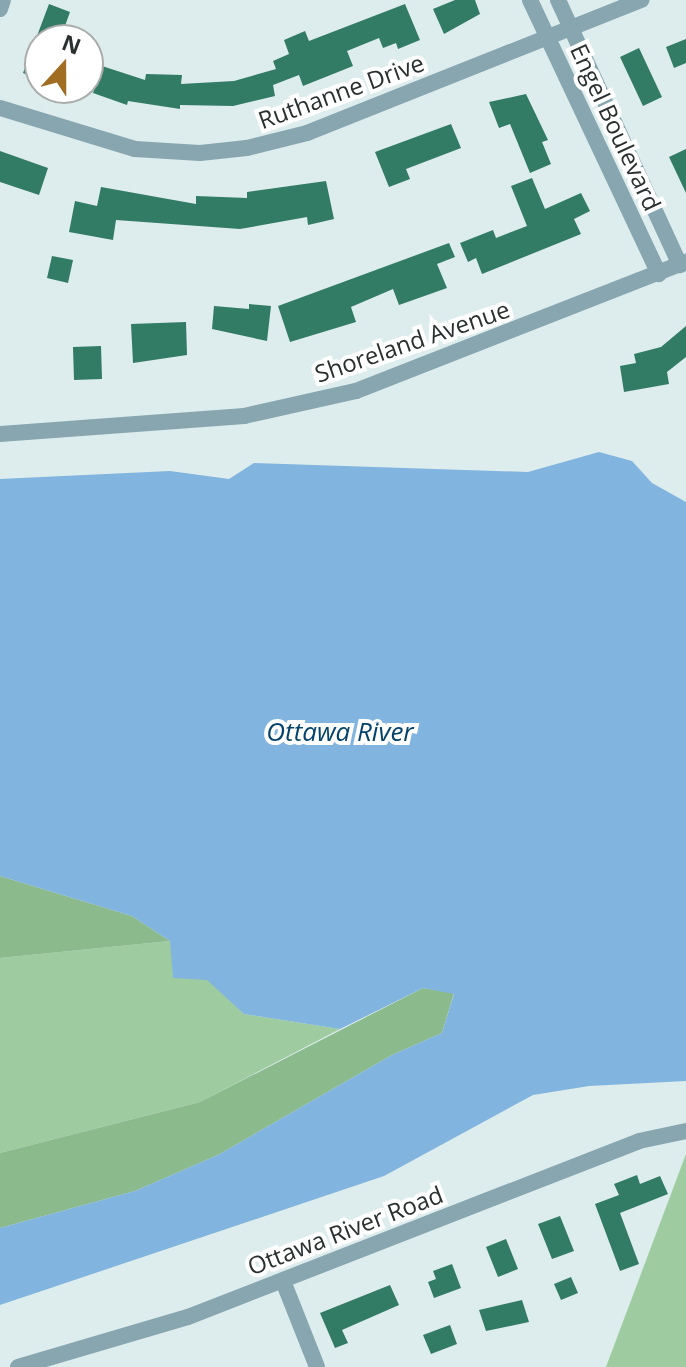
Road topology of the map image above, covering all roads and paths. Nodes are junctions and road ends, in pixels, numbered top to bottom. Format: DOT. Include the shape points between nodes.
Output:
graph roads {
  1 [pos="3,0"];
  2 [pos="530,0"];
  3 [pos="558,0"];
  4 [pos="642,0"];
  5 [pos="0,9"];
  6 [pos="571,28"];
  7 [pos="547,37"];
  8 [pos="0,108"];
  9 [pos="683,264"];
  10 [pos="659,274"];
  11 [pos="0,434"];
  12 [pos="686,1131"];
  13 [pos="283,1281"];
  14 [pos="18,1367"];
  15 [pos="317,1367"];
  1 -- 5 [label="street"];
  2 -- 7 [label="street, Engel Boulevard"];
  3 -- 6 [label="street, Engel Boulevard"];
  4 -- 6 [label="street, Ruthanne Drive"];
  6 -- 7 [label="street, Ruthanne Drive"];
  6 -- 9 [label="street, Engel Boulevard"];
  7 -- 8 [label="street, Ruthanne Drive" via="307,133 224,152 121,147"];
  7 -- 10 [label="street, Engel Boulevard"];
  9 -- 10 [label="street, Shoreland Avenue"];
  10 -- 11 [label="street, Shoreland Avenue" via="356,391 244,416"];
  12 -- 13 [label="street, Ottawa River Road" via="639,1141"];
  13 -- 14 [label="street, Ottawa River Road" via="153,1329"];
  13 -- 15 [label="street"];
}
